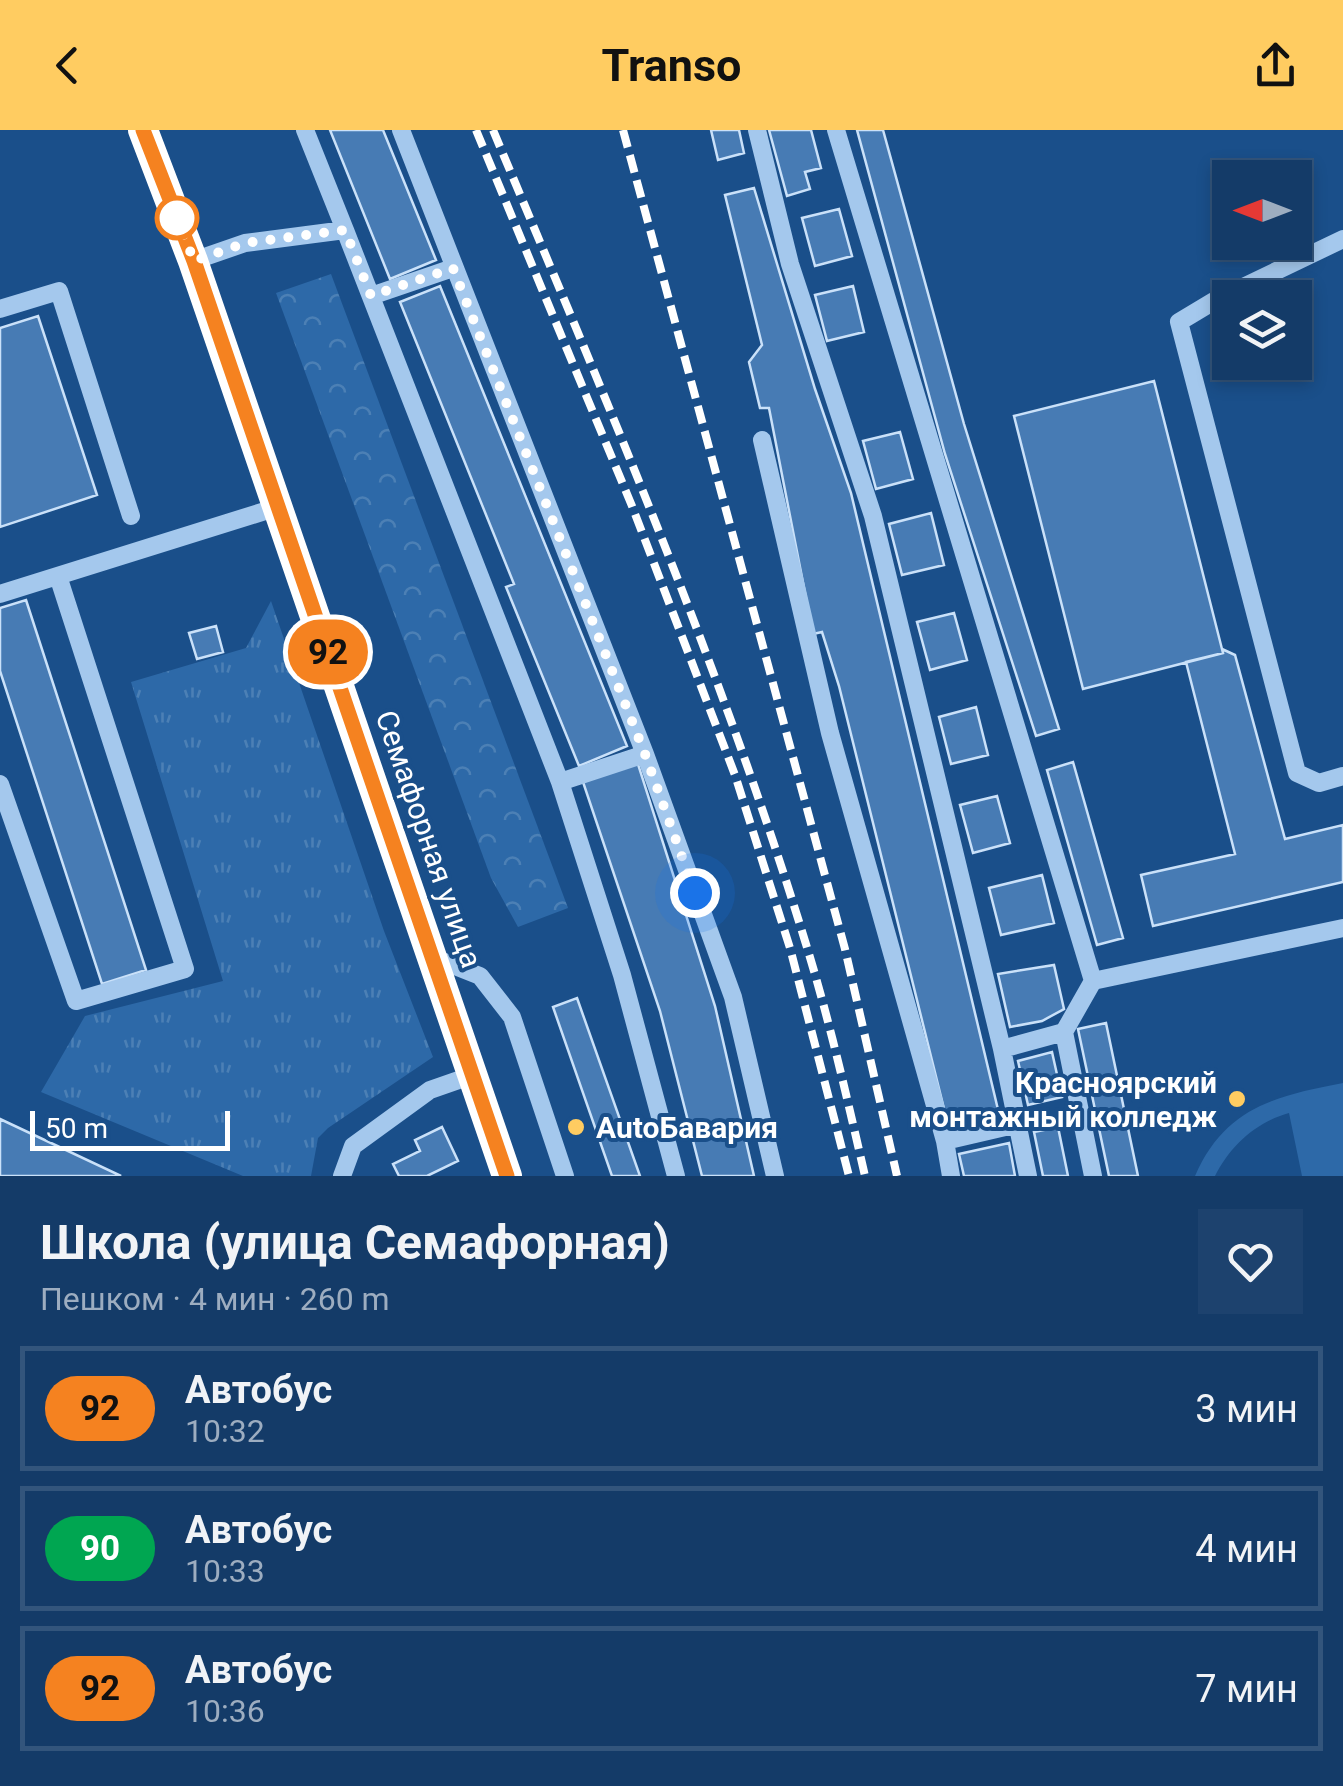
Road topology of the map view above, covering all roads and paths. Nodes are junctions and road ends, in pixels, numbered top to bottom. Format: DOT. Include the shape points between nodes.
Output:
graph roads {
  1 [pos="143,130"];
  2 [pos="305,130"];
  3 [pos="401,130"];
  4 [pos="757,130"];
  5 [pos="836,130"];
  6 [pos="345,230"];
  7 [pos="1343,239"];
  8 [pos="194,261"];
  9 [pos="453,268"];
  10 [pos="371,296"];
  11 [pos="0,309"];
  12 [pos="762,440"];
  13 [pos="278,507"];
  14 [pos="132,516"];
  15 [pos="58,576"];
  16 [pos="0,594"];
  17 [pos="645,754"];
  18 [pos="1343,776"];
  19 [pos="560,782"];
  20 [pos="0,784"];
  21 [pos="1343,928"];
  22 [pos="432,957"];
  23 [pos="1093,982"];
  24 [pos="1064,1032"];
  25 [pos="1002,1049"];
  26 [pos="473,1074"];
  27 [pos="1018,1124"];
  28 [pos="945,1140"];
  29 [pos="342,1176"];
  30 [pos="507,1176"];
  31 [pos="566,1176"];
  32 [pos="676,1176"];
  33 [pos="775,1176"];
  34 [pos="951,1176"];
  35 [pos="1028,1176"];
  36 [pos="1092,1176"];
  1 -- 8 [label="highway, Семафорная улица"];
  2 -- 6 [label="street"];
  3 -- 9 [label="street"];
  4 -- 25 [label="street" via="790,264 872,516"];
  5 -- 23 [label="street"];
  6 -- 8 [label="street" via="245,243"];
  6 -- 10 [label="street"];
  7 -- 18 [label="street" via="1179,322 1297,773 1319,784"];
  8 -- 13 [label="highway, Семафорная улица"];
  9 -- 10 [label="street"];
  9 -- 17 [label="street"];
  10 -- 19 [label="street"];
  11 -- 14 [label="street" via="59,290"];
  12 -- 28 [label="street" via="830,732"];
  13 -- 15 [label="street"];
  13 -- 22 [label="highway, Семафорная улица"];
  15 -- 16 [label="street"];
  15 -- 20 [label="street" via="185,969 76,1000"];
  17 -- 19 [label="street"];
  17 -- 33 [label="street" via="733,998"];
  19 -- 32 [label="street"];
  21 -- 23 [label="street"];
  22 -- 26 [label="highway, Семафорная улица"];
  22 -- 31 [label="street" via="480,976 512,1017"];
  23 -- 24 [label="street"];
  24 -- 25 [label="street"];
  24 -- 36 [label="street"];
  25 -- 27 [label="street"];
  26 -- 29 [label="street" via="430,1090 353,1146"];
  26 -- 30 [label="highway, Семафорная улица"];
  27 -- 28 [label="street"];
  27 -- 35 [label="street"];
  28 -- 34 [label="street"];
}
